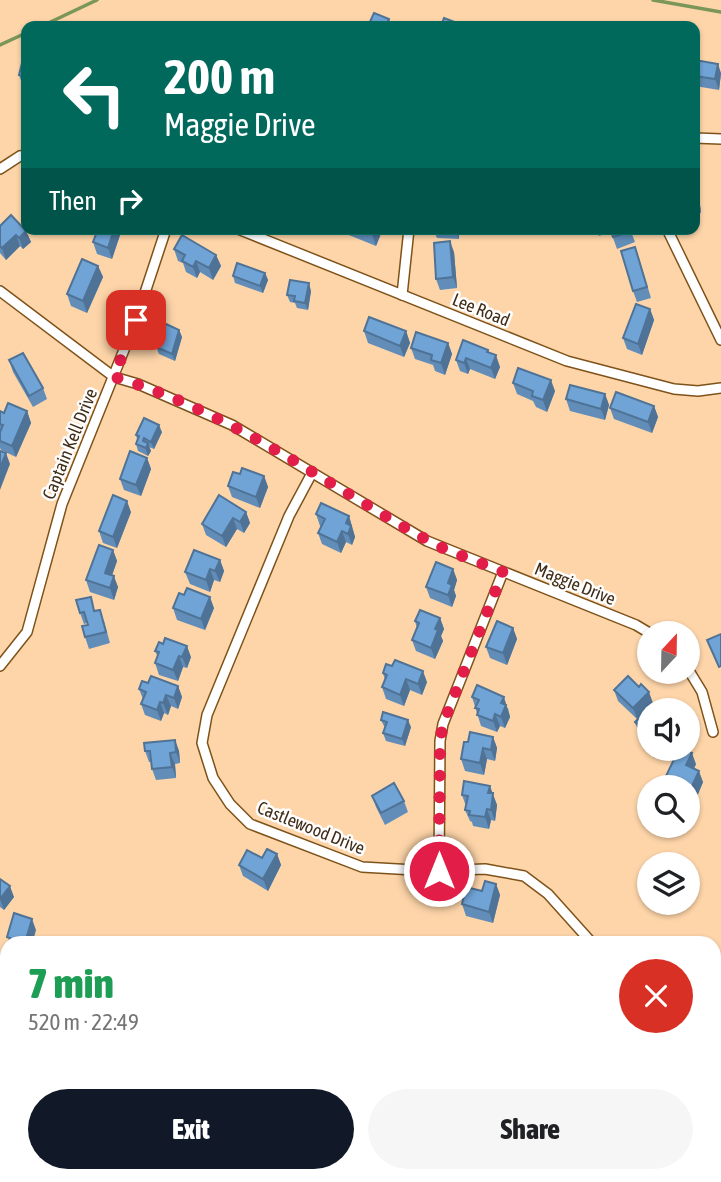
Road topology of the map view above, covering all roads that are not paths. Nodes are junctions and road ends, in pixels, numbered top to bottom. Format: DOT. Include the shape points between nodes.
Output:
graph roads {
  1 [pos="700,138"];
  2 [pos="721,139"];
  3 [pos="21,156"];
  4 [pos="0,169"];
  5 [pos="164,235"];
  6 [pos="253,235"];
  7 [pos="408,235"];
  8 [pos="670,235"];
  9 [pos="0,290"];
  10 [pos="402,295"];
  11 [pos="721,340"];
  12 [pos="114,377"];
  13 [pos="721,388"];
  14 [pos="312,473"];
  15 [pos="503,572"];
  16 [pos="637,626"];
  17 [pos="0,666"];
  18 [pos="697,684"];
  19 [pos="713,732"];
  20 [pos="439,871"];
  21 [pos="586,936"];
  1 -- 2 [label="street"];
  3 -- 4 [label="street"];
  5 -- 12 [label="street, Captain Kell Drive"];
  6 -- 10 [label="street, Lee Road"];
  7 -- 10 [label="street"];
  8 -- 11 [label="street"];
  9 -- 12 [label="street, Maggie Drive"];
  10 -- 13 [label="street, Lee Road" via="593,369 674,389"];
  12 -- 14 [label="street, Maggie Drive" via="232,425"];
  12 -- 17 [label="street, Captain Kell Drive" via="62,504 27,632"];
  14 -- 15 [label="street, Maggie Drive" via="427,541"];
  14 -- 20 [label="street, Castlewood Drive" via="289,516 207,715 202,743 213,778 250,824 362,867"];
  15 -- 16 [label="street, Maggie Drive"];
  15 -- 20 [label="street" via="443,724"];
  18 -- 19 [label="street"];
  20 -- 21 [label="street, Castlewood Drive" via="485,869 524,876 548,894"];
}
